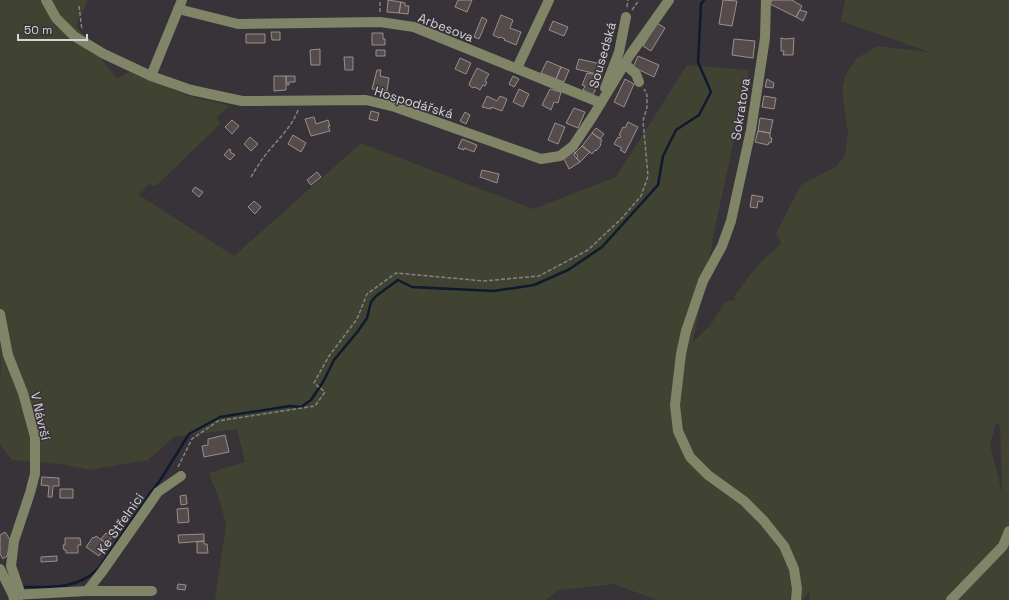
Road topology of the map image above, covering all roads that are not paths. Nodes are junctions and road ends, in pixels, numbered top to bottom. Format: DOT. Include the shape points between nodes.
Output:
graph roads {
  1 [pos="46,0"];
  2 [pos="549,0"];
  3 [pos="669,0"];
  4 [pos="766,0"];
  5 [pos="180,5"];
  6 [pos="626,17"];
  7 [pos="625,64"];
  8 [pos="517,68"];
  9 [pos="151,76"];
  10 [pos="639,82"];
  11 [pos="602,102"];
  12 [pos="0,314"];
  13 [pos="179,471"];
  14 [pos="1009,530"];
  15 [pos="0,569"];
  16 [pos="87,591"];
  17 [pos="152,591"];
  18 [pos="16,597"];
  19 [pos="796,600"];
  20 [pos="951,600"];
  1 -- 9 [label="street, Hospodářská" via="56,18 74,36 104,54"];
  2 -- 8 [label="street"];
  3 -- 7 [label="street, Hospodářská"];
  4 -- 19 [label="street, Sokratova" via="765,38 752,122 731,221 722,246 703,281 686,331 675,405 678,431 690,457 708,475 744,501 784,546 794,569 798,589"];
  5 -- 8 [label="street, Arbesova" via="238,24 380,22 414,27"];
  5 -- 9 [label="street"];
  6 -- 11 [label="street, Sousedská" via="619,52"];
  7 -- 10 [label="street" via="636,74"];
  7 -- 11 [label="street, Hospodářská"];
  8 -- 11 [label="street, Arbesova"];
  9 -- 11 [label="street, Hospodářská" via="191,90 242,101 366,100 395,107 541,159 560,156 573,146"];
  12 -- 18 [label="street, V Návrší" via="8,355 23,393 35,437 35,474 14,541 11,566"];
  13 -- 16 [label="street, Ke Střelnici" via="158,492"];
  14 -- 20 [label="street" via="1003,546"];
  15 -- 18 [label="street"];
  16 -- 17 [label="street"];
  16 -- 18 [label="street"];
}
